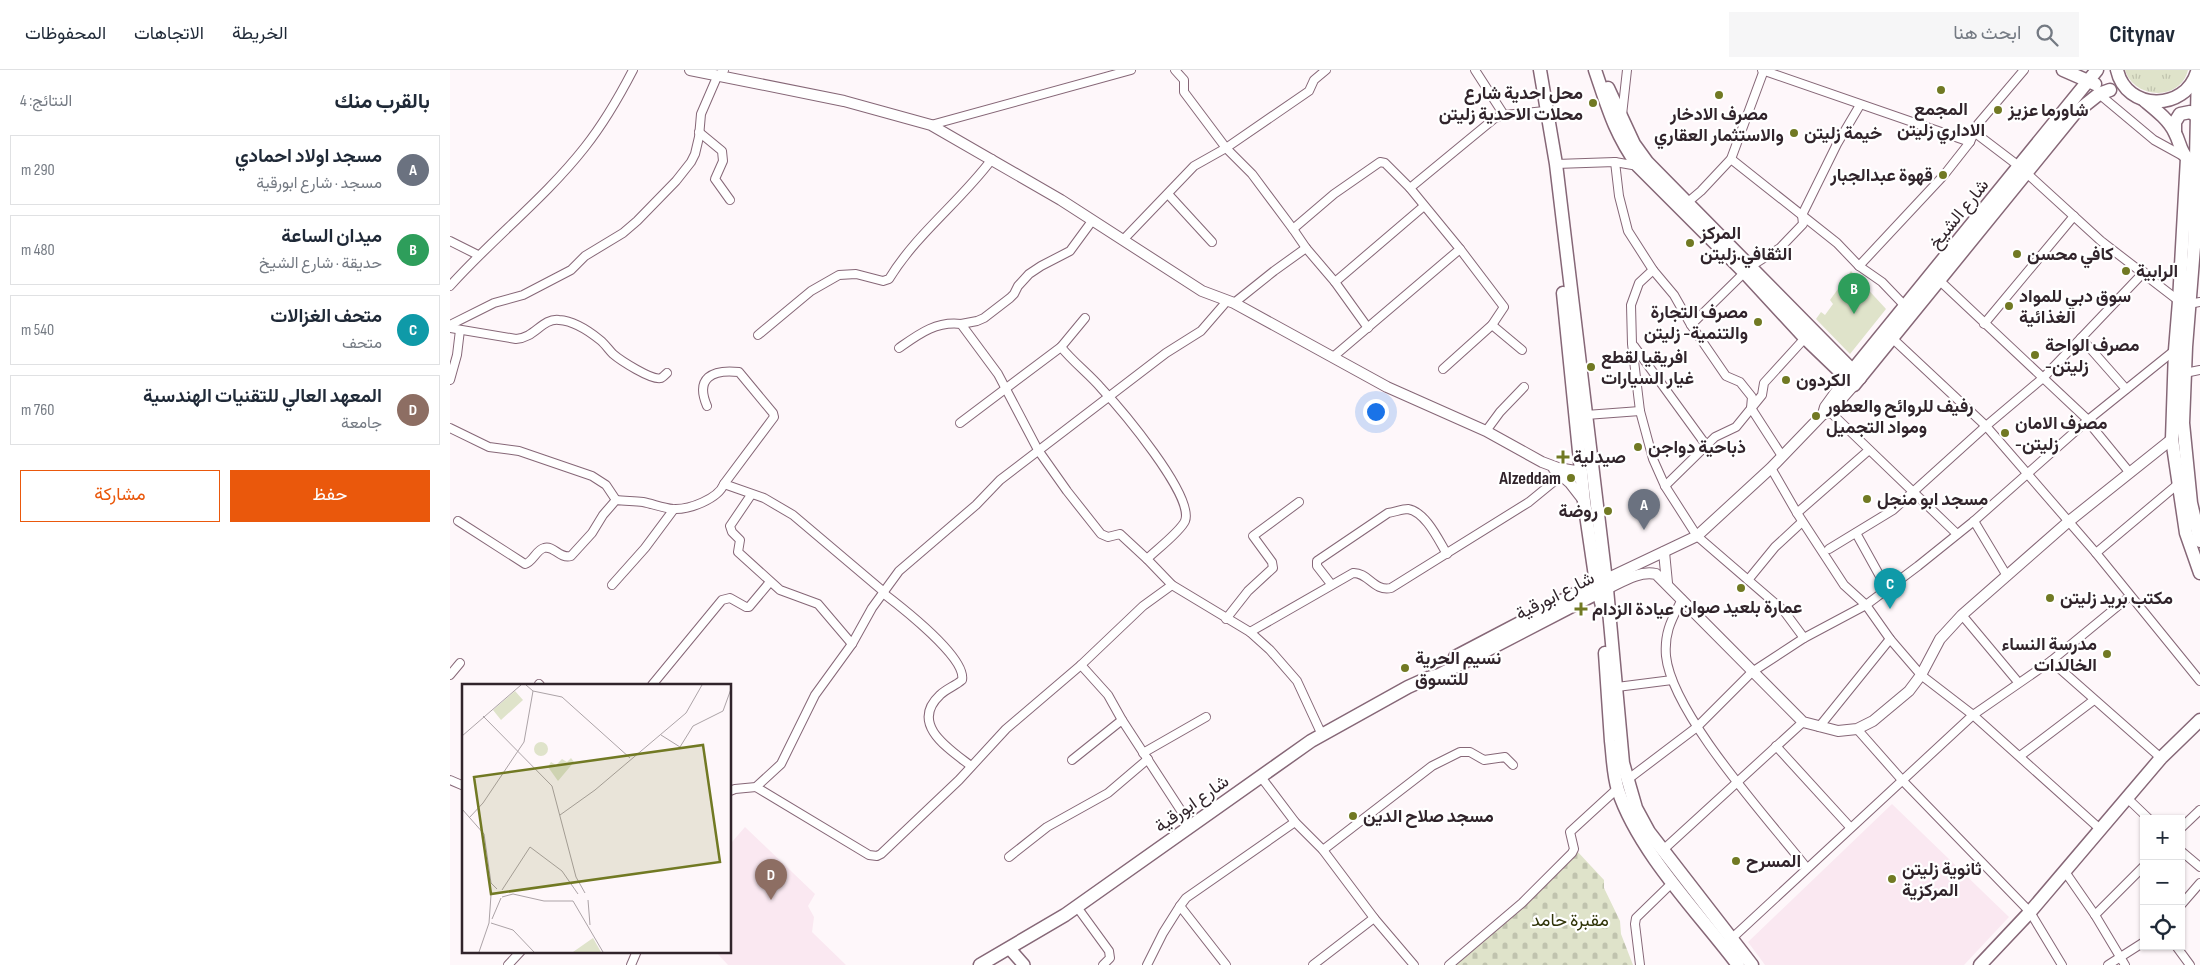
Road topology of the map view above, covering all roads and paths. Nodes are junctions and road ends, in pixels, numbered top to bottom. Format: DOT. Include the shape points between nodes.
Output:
graph roads {
  1 [pos="633,70"];
  2 [pos="690,70"];
  3 [pos="1131,70"];
  4 [pos="1175,70"];
  5 [pos="1326,70"];
  6 [pos="1475,70"];
  7 [pos="1539,70"];
  8 [pos="1595,70"];
  9 [pos="1600,70"];
  10 [pos="1627,70"];
  11 [pos="1763,70"];
  12 [pos="2024,70"];
  13 [pos="2097,70"];
  14 [pos="2117,70"];
  15 [pos="2197,70"];
  16 [pos="2072,71"];
  17 [pos="721,74"];
  18 [pos="2087,81"];
  19 [pos="2104,92"];
  20 [pos="2197,93"];
  21 [pos="2140,99"];
  22 [pos="1860,105"];
  23 [pos="1545,111"];
  24 [pos="1504,115"];
  25 [pos="2197,116"];
  26 [pos="1622,119"];
  27 [pos="931,126"];
  28 [pos="699,132"];
  29 [pos="1974,132"];
  30 [pos="2175,132"];
  31 [pos="1970,142"];
  32 [pos="1226,148"];
  33 [pos="2187,158"];
  34 [pos="992,159"];
  35 [pos="1731,159"];
  36 [pos="1615,162"];
  37 [pos="1556,164"];
  38 [pos="1638,166"];
  39 [pos="2024,170"];
  40 [pos="1410,188"];
  41 [pos="1168,194"];
  42 [pos="730,200"];
  43 [pos="1688,202"];
  44 [pos="1424,206"];
  45 [pos="1802,215"];
  46 [pos="2074,216"];
  47 [pos="1092,221"];
  48 [pos="1293,229"];
  49 [pos="1123,240"];
  50 [pos="450,241"];
  51 [pos="1212,242"];
  52 [pos="2197,247"];
  53 [pos="1306,248"];
  54 [pos="1460,249"];
  55 [pos="478,255"];
  56 [pos="1859,266"];
  57 [pos="1653,270"];
  58 [pos="1748,270"];
  59 [pos="2144,272"];
  60 [pos="1940,281"];
  61 [pos="1335,282"];
  62 [pos="450,286"];
  63 [pos="1231,302"];
  64 [pos="2189,303"];
  65 [pos="1905,306"];
  66 [pos="1085,318"];
  67 [pos="961,324"];
  68 [pos="1984,324"];
  69 [pos="1492,325"];
  70 [pos="1691,325"];
  71 [pos="450,326"];
  72 [pos="1368,328"];
  73 [pos="460,330"];
  74 [pos="758,335"];
  75 [pos="1805,338"];
  76 [pos="1892,338"];
  77 [pos="2081,338"];
  78 [pos="1632,344"];
  79 [pos="1061,347"];
  80 [pos="899,348"];
  81 [pos="1522,350"];
  82 [pos="2175,350"];
  83 [pos="1333,357"];
  84 [pos="1443,369"];
  85 [pos="2200,370"];
  86 [pos="667,373"];
  87 [pos="2185,374"];
  88 [pos="1853,378"];
  89 [pos="2043,378"];
  90 [pos="450,380"];
  91 [pos="1524,387"];
  92 [pos="1006,389"];
  93 [pos="2126,389"];
  94 [pos="1108,396"];
  95 [pos="707,406"];
  96 [pos="1751,408"];
  97 [pos="1640,411"];
  98 [pos="1826,411"];
  99 [pos="1586,415"];
  100 [pos="2088,420"];
  101 [pos="960,423"];
  102 [pos="1986,426"];
  103 [pos="450,428"];
  104 [pos="2094,430"];
  105 [pos="1486,431"];
  106 [pos="2172,439"];
  107 [pos="1706,445"];
  108 [pos="1038,450"];
  109 [pos="1869,450"];
  110 [pos="1782,456"];
  111 [pos="1549,466"];
  112 [pos="1771,468"];
  113 [pos="1586,472"];
  114 [pos="2130,473"];
  115 [pos="2026,474"];
  116 [pos="1562,475"];
  117 [pos="724,484"];
  118 [pos="2178,484"];
  119 [pos="1665,486"];
  120 [pos="1913,491"];
  121 [pos="751,495"];
  122 [pos="616,500"];
  123 [pos="1584,501"];
  124 [pos="1298,502"];
  125 [pos="674,509"];
  126 [pos="1797,513"];
  127 [pos="458,521"];
  128 [pos="1974,521"];
  129 [pos="1802,522"];
  130 [pos="2068,522"];
  131 [pos="2199,532"];
  132 [pos="1856,534"];
  133 [pos="1957,534"];
  134 [pos="1697,536"];
  135 [pos="1829,549"];
  136 [pos="1664,552"];
  137 [pos="2096,553"];
  138 [pos="1448,554"];
  139 [pos="1147,559"];
  140 [pos="2200,573"];
  141 [pos="2007,576"];
  142 [pos="1748,580"];
  143 [pos="770,582"];
  144 [pos="1331,584"];
  145 [pos="1668,584"];
  146 [pos="612,585"];
  147 [pos="1172,585"];
  148 [pos="1602,586"];
  149 [pos="1888,589"];
  150 [pos="884,592"];
  151 [pos="2130,596"];
  152 [pos="1682,599"];
  153 [pos="1866,605"];
  154 [pos="1962,616"];
  155 [pos="1226,619"];
  156 [pos="1250,632"];
  157 [pos="1804,638"];
  158 [pos="1890,640"];
  159 [pos="852,644"];
  160 [pos="2050,660"];
  161 [pos="460,663"];
  162 [pos="1081,665"];
  163 [pos="1752,672"];
  164 [pos="450,675"];
  165 [pos="1921,676"];
  166 [pos="1672,680"];
  167 [pos="2200,680"];
  168 [pos="2018,682"];
  169 [pos="653,684"];
  170 [pos="1617,687"];
  171 [pos="2094,700"];
  172 [pos="1973,715"];
  173 [pos="1206,717"];
  174 [pos="1122,720"];
  175 [pos="2200,720"];
  176 [pos="1803,722"];
  177 [pos="1697,726"];
  178 [pos="1820,727"];
  179 [pos="2200,727"];
  180 [pos="1857,729"];
  181 [pos="1322,735"];
  182 [pos="1776,746"];
  183 [pos="1146,756"];
  184 [pos="2020,756"];
  185 [pos="2161,758"];
  186 [pos="1072,760"];
  187 [pos="1513,765"];
  188 [pos="971,766"];
  189 [pos="1261,776"];
  190 [pos="450,780"];
  191 [pos="1902,780"];
  192 [pos="1737,781"];
  193 [pos="1622,784"];
  194 [pos="462,785"];
  195 [pos="756,787"];
  196 [pos="731,790"];
  197 [pos="2129,800"];
  198 [pos="2200,810"];
  199 [pos="2144,815"];
  200 [pos="1295,822"];
  201 [pos="2185,824"];
  202 [pos="1191,826"];
  203 [pos="1850,827"];
  204 [pos="2100,829"];
  205 [pos="1323,850"];
  206 [pos="1663,850"];
  207 [pos="2185,854"];
  208 [pos="1009,857"];
  209 [pos="2200,867"];
  210 [pos="1806,868"];
  211 [pos="2140,870"];
  212 [pos="2068,876"];
  213 [pos="1673,882"];
  214 [pos="2200,883"];
  215 [pos="2185,900"];
  216 [pos="1180,906"];
  217 [pos="1076,907"];
  218 [pos="2033,915"];
  219 [pos="2095,915"];
  220 [pos="1374,918"];
  221 [pos="1727,942"];
  222 [pos="2140,945"];
  223 [pos="1009,948"];
  224 [pos="2179,950"];
  225 [pos="520,952"];
  226 [pos="637,952"];
  227 [pos="2120,958"];
  228 [pos="508,965"];
  229 [pos="631,965"];
  230 [pos="980,965"];
  231 [pos="1024,965"];
  232 [pos="1103,965"];
  233 [pos="1147,965"];
  234 [pos="1226,965"];
  235 [pos="1313,965"];
  236 [pos="1414,965"];
  237 [pos="1449,965"];
  238 [pos="1640,965"];
  239 [pos="1738,965"];
  240 [pos="1752,965"];
  241 [pos="1980,965"];
  242 [pos="1990,965"];
  243 [pos="2062,965"];
  244 [pos="2108,965"];
  245 [pos="2125,965"];
  246 [pos="2190,965"];
  1 -- 55 [label="street" via="606,119 584,148 512,225"];
  2 -- 17 [label="street"];
  3 -- 27 [label="street"];
  4 -- 32 [label="street" via="1184,80 1184,92"];
  5 -- 32 [label="street" via="1308,91"];
  6 -- 24 [label="street"];
  7 -- 23 [label="main road"];
  7 -- 37 [label="main road"];
  8 -- 38 [label="main road" via="1610,118"];
  9 -- 26 [label="main road"];
  10 -- 26 [label="street"];
  11 -- 22 [label="street"];
  11 -- 35 [label="street"];
  12 -- 29 [label="street"];
  13 -- 18 [label="main road, شارع الشيخ"];
  14 -- 21 [label="main road" via="2125,88"];
  15 -- 20 [label="main road"];
  16 -- 18 [label="main road"];
  17 -- 27 [label="street"];
  17 -- 28 [label="street" via="701,114"];
  18 -- 19 [label="main road"];
  18 -- 39 [label="main road, شارع الشيخ"];
  19 -- 21 [label="main road"];
  19 -- 33 [label="street" via="2154,140"];
  19 -- 39 [label="main road, شارع الشيخ" via="2075,113"];
  20 -- 21 [label="main road" via="2181,94 2158,102"];
  20 -- 25 [label="main road"];
  21 -- 30 [label="main road" via="2160,113"];
  22 -- 31 [label="street"];
  22 -- 45 [label="street"];
  23 -- 24 [label="street"];
  23 -- 113 [label="main road"];
  24 -- 40 [label="street" via="1488,123"];
  25 -- 30 [label="main road" via="2190,112 2180,114 2175,122"];
  25 -- 52 [label="main road"];
  26 -- 43 [label="main road" via="1647,162"];
  27 -- 34 [label="street"];
  28 -- 42 [label="street" via="722,150 723,161 715,179"];
  28 -- 71 [label="street" via="695,154 676,182 623,233 592,251 571,270"];
  29 -- 31 [label="street"];
  29 -- 39 [label="street"];
  30 -- 33 [label="main road"];
  31 -- 56 [label="street" via="1944,175"];
  32 -- 41 [label="street" via="1194,166"];
  32 -- 48 [label="street" via="1252,174"];
  33 -- 64 [label="main road"];
  34 -- 47 [label="street"];
  34 -- 74 [label="street" via="976,180 928,228 889,279 839,275 812,291"];
  35 -- 43 [label="street"];
  35 -- 45 [label="street"];
  36 -- 37 [label="street"];
  36 -- 38 [label="street"];
  36 -- 57 [label="street" via="1628,231"];
  37 -- 99 [label="main road"];
  38 -- 58 [label="main road"];
  39 -- 46 [label="street"];
  39 -- 60 [label="main road, شارع الشيخ"];
  39 -- 65 [label="main road, شارع الشيخ"];
  40 -- 44 [label="street"];
  40 -- 48 [label="street" via="1380,162 1334,194"];
  41 -- 49 [label="street"];
  41 -- 51 [label="street"];
  43 -- 58 [label="main road"];
  44 -- 54 [label="street"];
  44 -- 61 [label="street"];
  45 -- 56 [label="street"];
  45 -- 58 [label="street" via="1803,224 1780,248"];
  46 -- 59 [label="street"];
  46 -- 68 [label="street"];
  47 -- 49 [label="street"];
  47 -- 67 [label="street" via="1070,251 1029,274 1010,298 977,321"];
  48 -- 53 [label="street"];
  49 -- 63 [label="street" via="1202,291"];
  50 -- 55 [label="street"];
  52 -- 64 [label="main road"];
  53 -- 61 [label="street"];
  53 -- 63 [label="street"];
  54 -- 69 [label="street" via="1504,306"];
  54 -- 72 [label="street"];
  55 -- 62 [label="street"];
  56 -- 65 [label="street" via="1882,282"];
  57 -- 70 [label="street" via="1674,295"];
  57 -- 78 [label="street" via="1639,283 1631,300"];
  58 -- 70 [label="street"];
  58 -- 75 [label="main road"];
  58 -- 88 [label="main road"];
  59 -- 64 [label="street"];
  59 -- 77 [label="street"];
  60 -- 68 [label="street"];
  60 -- 76 [label="main road, شارع الشيخ"];
  61 -- 72 [label="street"];
  63 -- 83 [label="street"];
  63 -- 94 [label="street" via="1201,331"];
  64 -- 82 [label="main road"];
  64 -- 87 [label="main road"];
  65 -- 88 [label="main road, شارع الشيخ"];
  66 -- 79 [label="street"];
  67 -- 80 [label="street" via="934,325"];
  67 -- 92 [label="street"];
  68 -- 89 [label="street"];
  69 -- 81 [label="street"];
  69 -- 84 [label="street"];
  70 -- 96 [label="street" via="1726,376 1740,382 1752,397"];
  71 -- 73 [label="street"];
  72 -- 83 [label="street"];
  73 -- 86 [label="street" via="516,340 534,333 547,321 571,322 600,340 624,362 655,378"];
  73 -- 90 [label="street"];
  75 -- 88 [label="main road"];
  75 -- 96 [label="street" via="1764,384 1762,395"];
  76 -- 88 [label="main road, شارع الشيخ"];
  76 -- 102 [label="street"];
  77 -- 89 [label="street"];
  77 -- 93 [label="street"];
  78 -- 97 [label="street"];
  78 -- 107 [label="street"];
  79 -- 92 [label="street"];
  79 -- 94 [label="street"];
  82 -- 93 [label="street"];
  82 -- 106 [label="main road"];
  83 -- 105 [label="street" via="1387,387"];
  85 -- 87 [label="street"];
  87 -- 131 [label="main road" via="2183,423 2190,495"];
  88 -- 98 [label="street, شارع ابورقية"];
  89 -- 100 [label="street"];
  89 -- 102 [label="street"];
  91 -- 105 [label="street"];
  92 -- 101 [label="street"];
  92 -- 108 [label="street"];
  93 -- 100 [label="street"];
  94 -- 108 [label="street"];
  94 -- 139 [label="street" via="1168,474 1186,515 1180,527"];
  95 -- 117 [label="street" via="702,387 708,377 716,372 739,372 774,415"];
  96 -- 107 [label="street" via="1736,428 1715,437"];
  96 -- 110 [label="street"];
  97 -- 99 [label="street"];
  97 -- 119 [label="street" via="1653,459"];
  98 -- 109 [label="street"];
  98 -- 110 [label="street, شارع ابورقية"];
  99 -- 113 [label="main road"];
  100 -- 115 [label="street"];
  102 -- 115 [label="street"];
  102 -- 120 [label="street"];
  103 -- 122 [label="street" via="489,447 519,451 592,476 606,485"];
  104 -- 114 [label="street"];
  105 -- 111 [label="street"];
  106 -- 114 [label="street"];
  106 -- 118 [label="main road"];
  107 -- 119 [label="street"];
  108 -- 139 [label="street" via="1101,534 1108,537 1120,534"];
  108 -- 150 [label="street" via="898,571"];
  109 -- 120 [label="street"];
  109 -- 126 [label="street"];
  110 -- 112 [label="street, شارع ابورقية"];
  111 -- 113 [label="street"];
  111 -- 116 [label="street"];
  112 -- 126 [label="street"];
  112 -- 134 [label="street, شارع ابورقية"];
  113 -- 123 [label="main road"];
  113 -- 148 [label="main road"];
  114 -- 130 [label="street"];
  115 -- 128 [label="street"];
  115 -- 130 [label="street"];
  116 -- 123 [label="street"];
  116 -- 138 [label="street" via="1529,502"];
  117 -- 121 [label="street"];
  117 -- 125 [label="street" via="709,498"];
  118 -- 137 [label="street"];
  118 -- 140 [label="main road" via="2186,533"];
  119 -- 134 [label="street"];
  120 -- 132 [label="street" via="1893,510"];
  120 -- 133 [label="street"];
  121 -- 143 [label="street" via="730,526 740,540 738,552"];
  121 -- 150 [label="street" via="764,498 793,515"];
  122 -- 125 [label="street"];
  122 -- 127 [label="street" via="571,556 562,556 546,548 525,564"];
  123 -- 148 [label="main road"];
  124 -- 155 [label="street" via="1253,536 1273,568 1248,591"];
  125 -- 146 [label="street"];
  126 -- 129 [label="street"];
  128 -- 133 [label="street"];
  128 -- 141 [label="street"];
  129 -- 142 [label="street" via="1775,547"];
  129 -- 153 [label="street" via="1844,585"];
  130 -- 137 [label="street"];
  130 -- 141 [label="street"];
  132 -- 135 [label="street"];
  132 -- 149 [label="street"];
  133 -- 149 [label="street"];
  134 -- 136 [label="street, شارع ابورقية"];
  134 -- 142 [label="street"];
  136 -- 145 [label="street"];
  136 -- 148 [label="street, شارع ابورقية"];
  137 -- 151 [label="street"];
  138 -- 144 [label="street" via="1391,588 1382,589 1356,572"];
  138 -- 144 [label="street" via="1419,515 1408,509 1388,513 1317,561 1317,566"];
  139 -- 147 [label="street"];
  141 -- 154 [label="street"];
  142 -- 157 [label="street" via="1784,611"];
  143 -- 159 [label="street" via="785,592 818,604"];
  143 -- 169 [label="street" via="749,607 730,598 722,600"];
  144 -- 156 [label="street"];
  145 -- 148 [label="street, شارع ابورقية" via="1656,574 1643,573"];
  145 -- 152 [label="street"];
  147 -- 155 [label="street"];
  147 -- 162 [label="street" via="1143,606"];
  148 -- 170 [label="main road"];
  148 -- 181 [label="main road, شارع ابورقية" via="1490,638 1435,669 1428,678"];
  148 -- 193 [label="main road" via="1613,766"];
  149 -- 153 [label="street"];
  150 -- 159 [label="street"];
  150 -- 188 [label="street" via="934,635 962,670 962,680 931,704 928,718 943,743"];
  151 -- 160 [label="street"];
  151 -- 167 [label="street"];
  152 -- 163 [label="street"];
  152 -- 166 [label="street" via="1667,629 1666,657"];
  153 -- 157 [label="street"];
  153 -- 158 [label="street"];
  154 -- 165 [label="street" via="1940,639"];
  154 -- 168 [label="street"];
  155 -- 156 [label="street"];
  156 -- 181 [label="street" via="1297,681"];
  157 -- 163 [label="street"];
  158 -- 165 [label="street"];
  158 -- 178 [label="street"];
  159 -- 195 [label="street" via="815,695 780,764"];
  160 -- 168 [label="street"];
  160 -- 171 [label="street"];
  161 -- 164 [label="street"];
  162 -- 174 [label="street" via="1108,695"];
  162 -- 188 [label="street" via="1030,706"];
  163 -- 176 [label="street"];
  163 -- 177 [label="street"];
  165 -- 172 [label="street"];
  165 -- 180 [label="street" via="1891,707"];
  166 -- 170 [label="street"];
  166 -- 177 [label="street"];
  168 -- 172 [label="street"];
  170 -- 193 [label="main road"];
  171 -- 184 [label="street"];
  171 -- 185 [label="street"];
  172 -- 184 [label="street"];
  172 -- 191 [label="street"];
  173 -- 183 [label="street"];
  174 -- 183 [label="street"];
  174 -- 186 [label="street"];
  175 -- 185 [label="main road"];
  176 -- 178 [label="street"];
  176 -- 182 [label="street"];
  177 -- 192 [label="street"];
  177 -- 193 [label="street"];
  178 -- 180 [label="street" via="1838,731"];
  179 -- 197 [label="main road"];
  180 -- 191 [label="street"];
  181 -- 189 [label="main road, شارع ابورقية"];
  182 -- 192 [label="street"];
  182 -- 203 [label="street"];
  183 -- 202 [label="street"];
  183 -- 208 [label="street" via="1108,793 1046,827"];
  184 -- 204 [label="street"];
  185 -- 197 [label="main road"];
  187 -- 205 [label="street" via="1505,757 1484,760 1474,753 1451,755"];
  188 -- 195 [label="street" via="877,856 869,855"];
  189 -- 200 [label="street"];
  189 -- 202 [label="main road, شارع ابورقية"];
  190 -- 194 [label="street"];
  191 -- 203 [label="street"];
  191 -- 218 [label="street"];
  192 -- 206 [label="street"];
  192 -- 210 [label="street"];
  193 -- 206 [label="main road"];
  193 -- 213 [label="main road" via="1636,832"];
  193 -- 237 [label="street" via="1570,832 1572,853 1522,903"];
  195 -- 196 [label="street"];
  197 -- 199 [label="street"];
  197 -- 204 [label="main road"];
  197 -- 212 [label="main road"];
  198 -- 201 [label="street"];
  200 -- 205 [label="street"];
  200 -- 216 [label="street"];
  202 -- 217 [label="main road, شارع ابورقية"];
  203 -- 210 [label="street"];
  204 -- 218 [label="main road"];
  205 -- 220 [label="street"];
  206 -- 221 [label="main road"];
  207 -- 209 [label="street"];
  210 -- 221 [label="street"];
  211 -- 219 [label="street"];
  212 -- 218 [label="main road"];
  212 -- 219 [label="street"];
  213 -- 221 [label="main road"];
  213 -- 238 [label="street" via="1636,918"];
  214 -- 215 [label="street"];
  216 -- 233 [label="street"];
  216 -- 234 [label="street"];
  217 -- 223 [label="main road, شارع ابورقية"];
  217 -- 232 [label="street" via="1109,951 1110,958"];
  218 -- 241 [label="main road"];
  218 -- 242 [label="main road"];
  218 -- 243 [label="street"];
  219 -- 227 [label="street"];
  220 -- 235 [label="street"];
  220 -- 236 [label="street"];
  221 -- 239 [label="main road"];
  221 -- 240 [label="main road"];
  222 -- 227 [label="street"];
  223 -- 230 [label="main road, شارع ابورقية"];
  223 -- 231 [label="main road"];
  224 -- 246 [label="street"];
  225 -- 228 [label="street"];
  226 -- 229 [label="street"];
  227 -- 244 [label="street"];
  227 -- 245 [label="street"];
}
